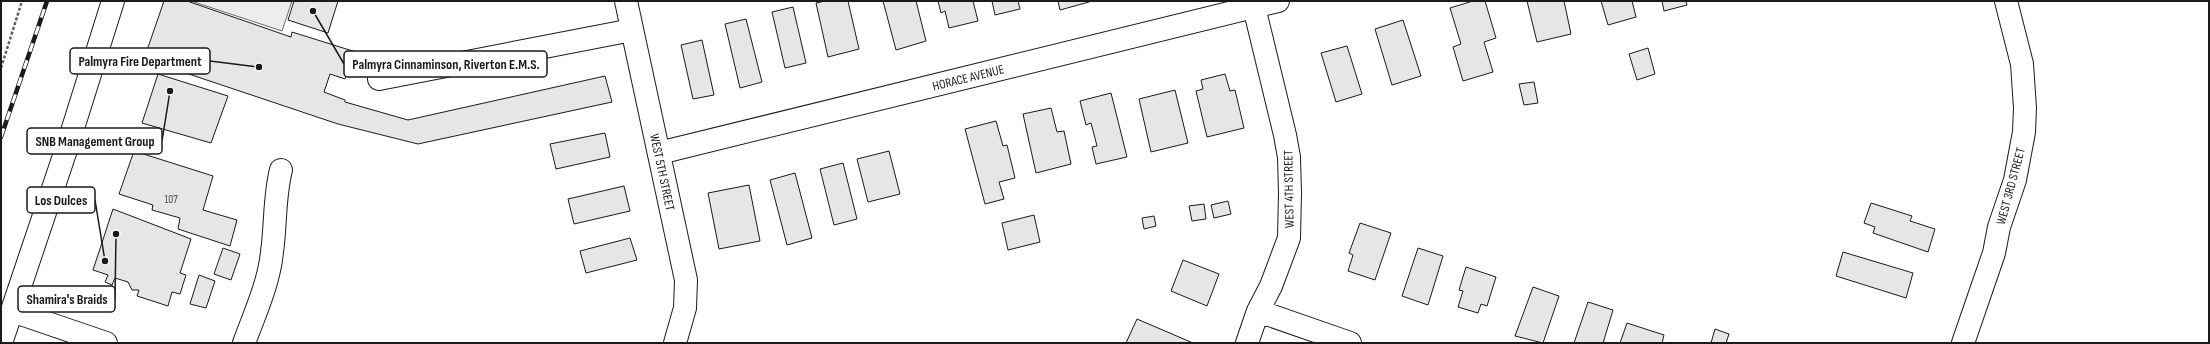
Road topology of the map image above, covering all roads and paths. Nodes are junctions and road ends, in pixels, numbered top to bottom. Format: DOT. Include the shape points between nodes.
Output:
graph roads {
  1 [pos="22,1"];
  2 [pos="113,1"];
  3 [pos="626,1"];
  4 [pos="1278,1"];
  5 [pos="2006,1"];
  6 [pos="1254,7"];
  7 [pos="632,30"];
  8 [pos="1,68"];
  9 [pos="379,79"];
  10 [pos="659,153"];
  11 [pos="281,170"];
  12 [pos="12,311"];
  13 [pos="1258,311"];
  14 [pos="1,343"];
  15 [pos="106,343"];
  16 [pos="244,343"];
  17 [pos="675,343"];
  18 [pos="1247,343"];
  19 [pos="1350,343"];
  20 [pos="1963,343"];
  1 -- 8 [label="path"];
  2 -- 12 [label="street"];
  3 -- 7 [label="street, WEST 5TH STREET"];
  4 -- 6 [label="street, HORACE AVENUE"];
  5 -- 20 [label="street, WEST 3RD STREET" via="2022,64 2024,132 2015,180 1999,227 1994,253"];
  6 -- 10 [label="street, HORACE AVENUE"];
  6 -- 13 [label="street, WEST 4TH STREET" via="1281,115 1290,175 1288,238 1271,286"];
  7 -- 9 [label="street"];
  7 -- 10 [label="street, WEST 5TH STREET"];
  10 -- 17 [label="street, WEST 5TH STREET" via="686,280 685,308"];
  11 -- 16 [label="street" via="267,278"];
  12 -- 14 [label="street"];
  12 -- 15 [label="street"];
  13 -- 18 [label="street, WEST 4TH STREET"];
  13 -- 19 [label="street"];
}
